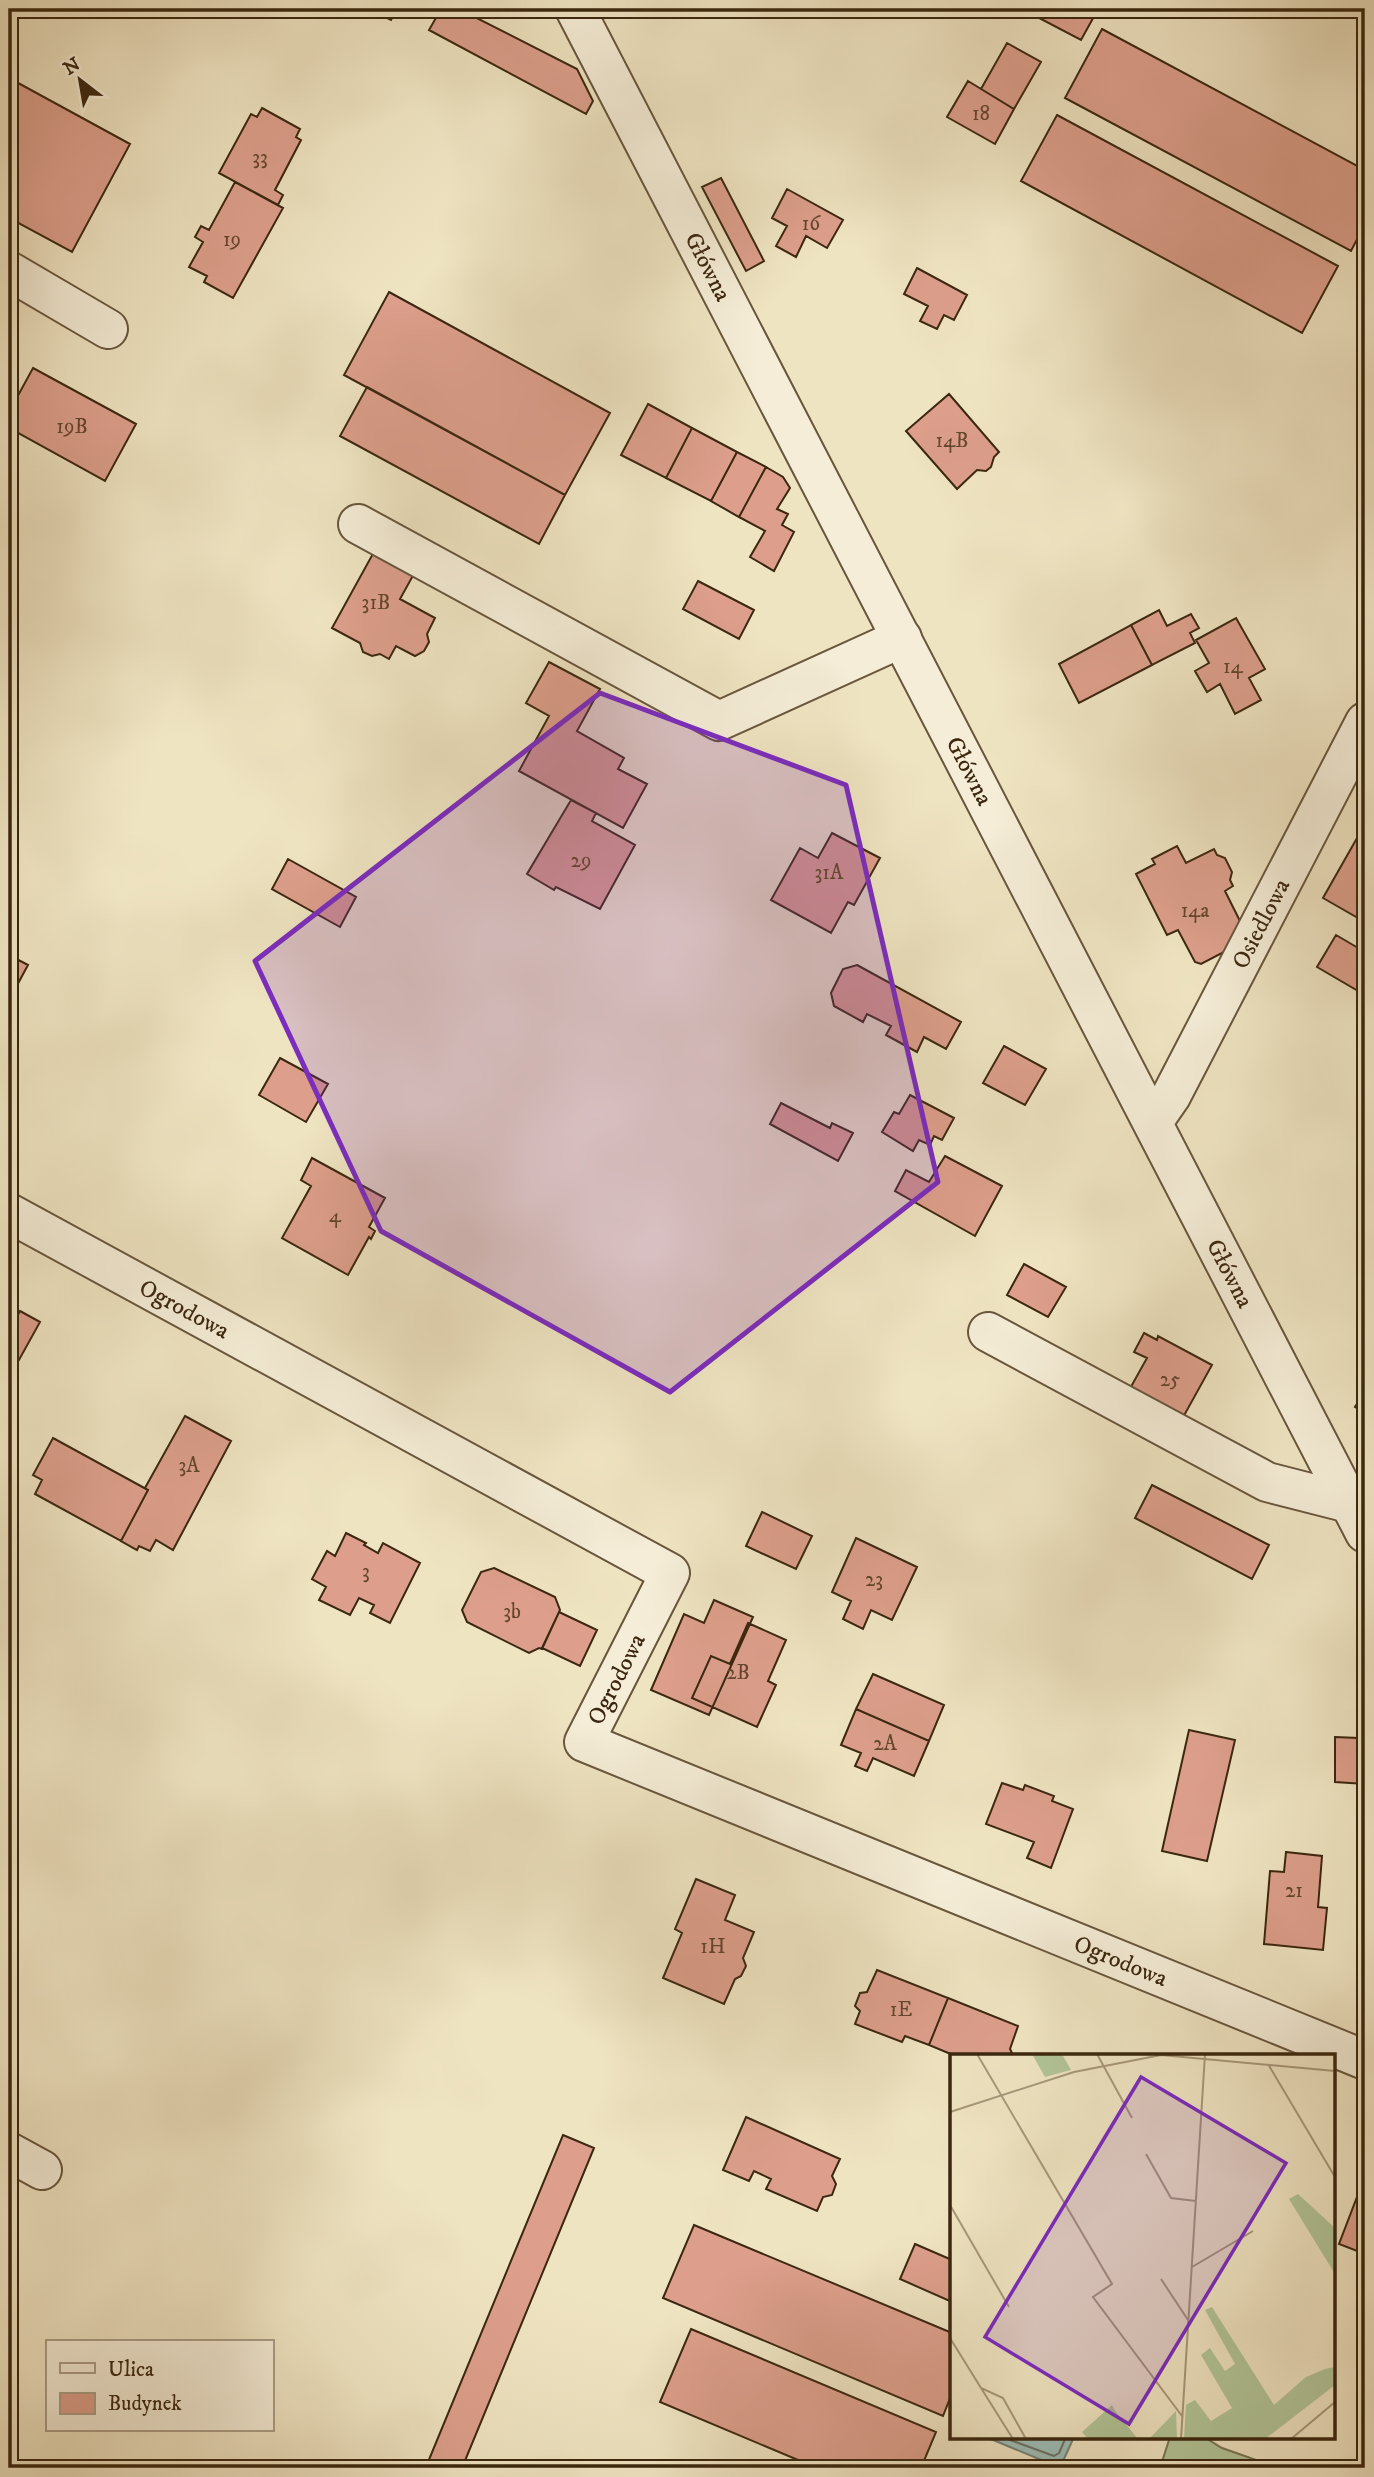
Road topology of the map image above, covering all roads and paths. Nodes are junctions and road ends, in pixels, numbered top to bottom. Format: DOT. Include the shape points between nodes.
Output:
graph roads {
  1 [pos="575,9"];
  2 [pos="9,271"];
  3 [pos="108,329"];
  4 [pos="358,524"];
  5 [pos="902,638"];
  6 [pos="1365,722"];
  7 [pos="1153,1122"];
  8 [pos="9,1213"];
  9 [pos="988,1332"];
  10 [pos="1357,1518"];
  11 [pos="1365,2060"];
  12 [pos="9,2152"];
  13 [pos="42,2170"];
  1 -- 5 [label="street, Główna"];
  2 -- 3 [label="street"];
  4 -- 5 [label="street" via="719,721"];
  5 -- 7 [label="street, Główna"];
  6 -- 7 [label="street, Osiedlowa" via="1171,1096"];
  7 -- 10 [label="street, Główna"];
  8 -- 11 [label="street, Ogrodowa" via="670,1573 584,1742"];
  9 -- 10 [label="street" via="1267,1482"];
  12 -- 13 [label="street"];
}
